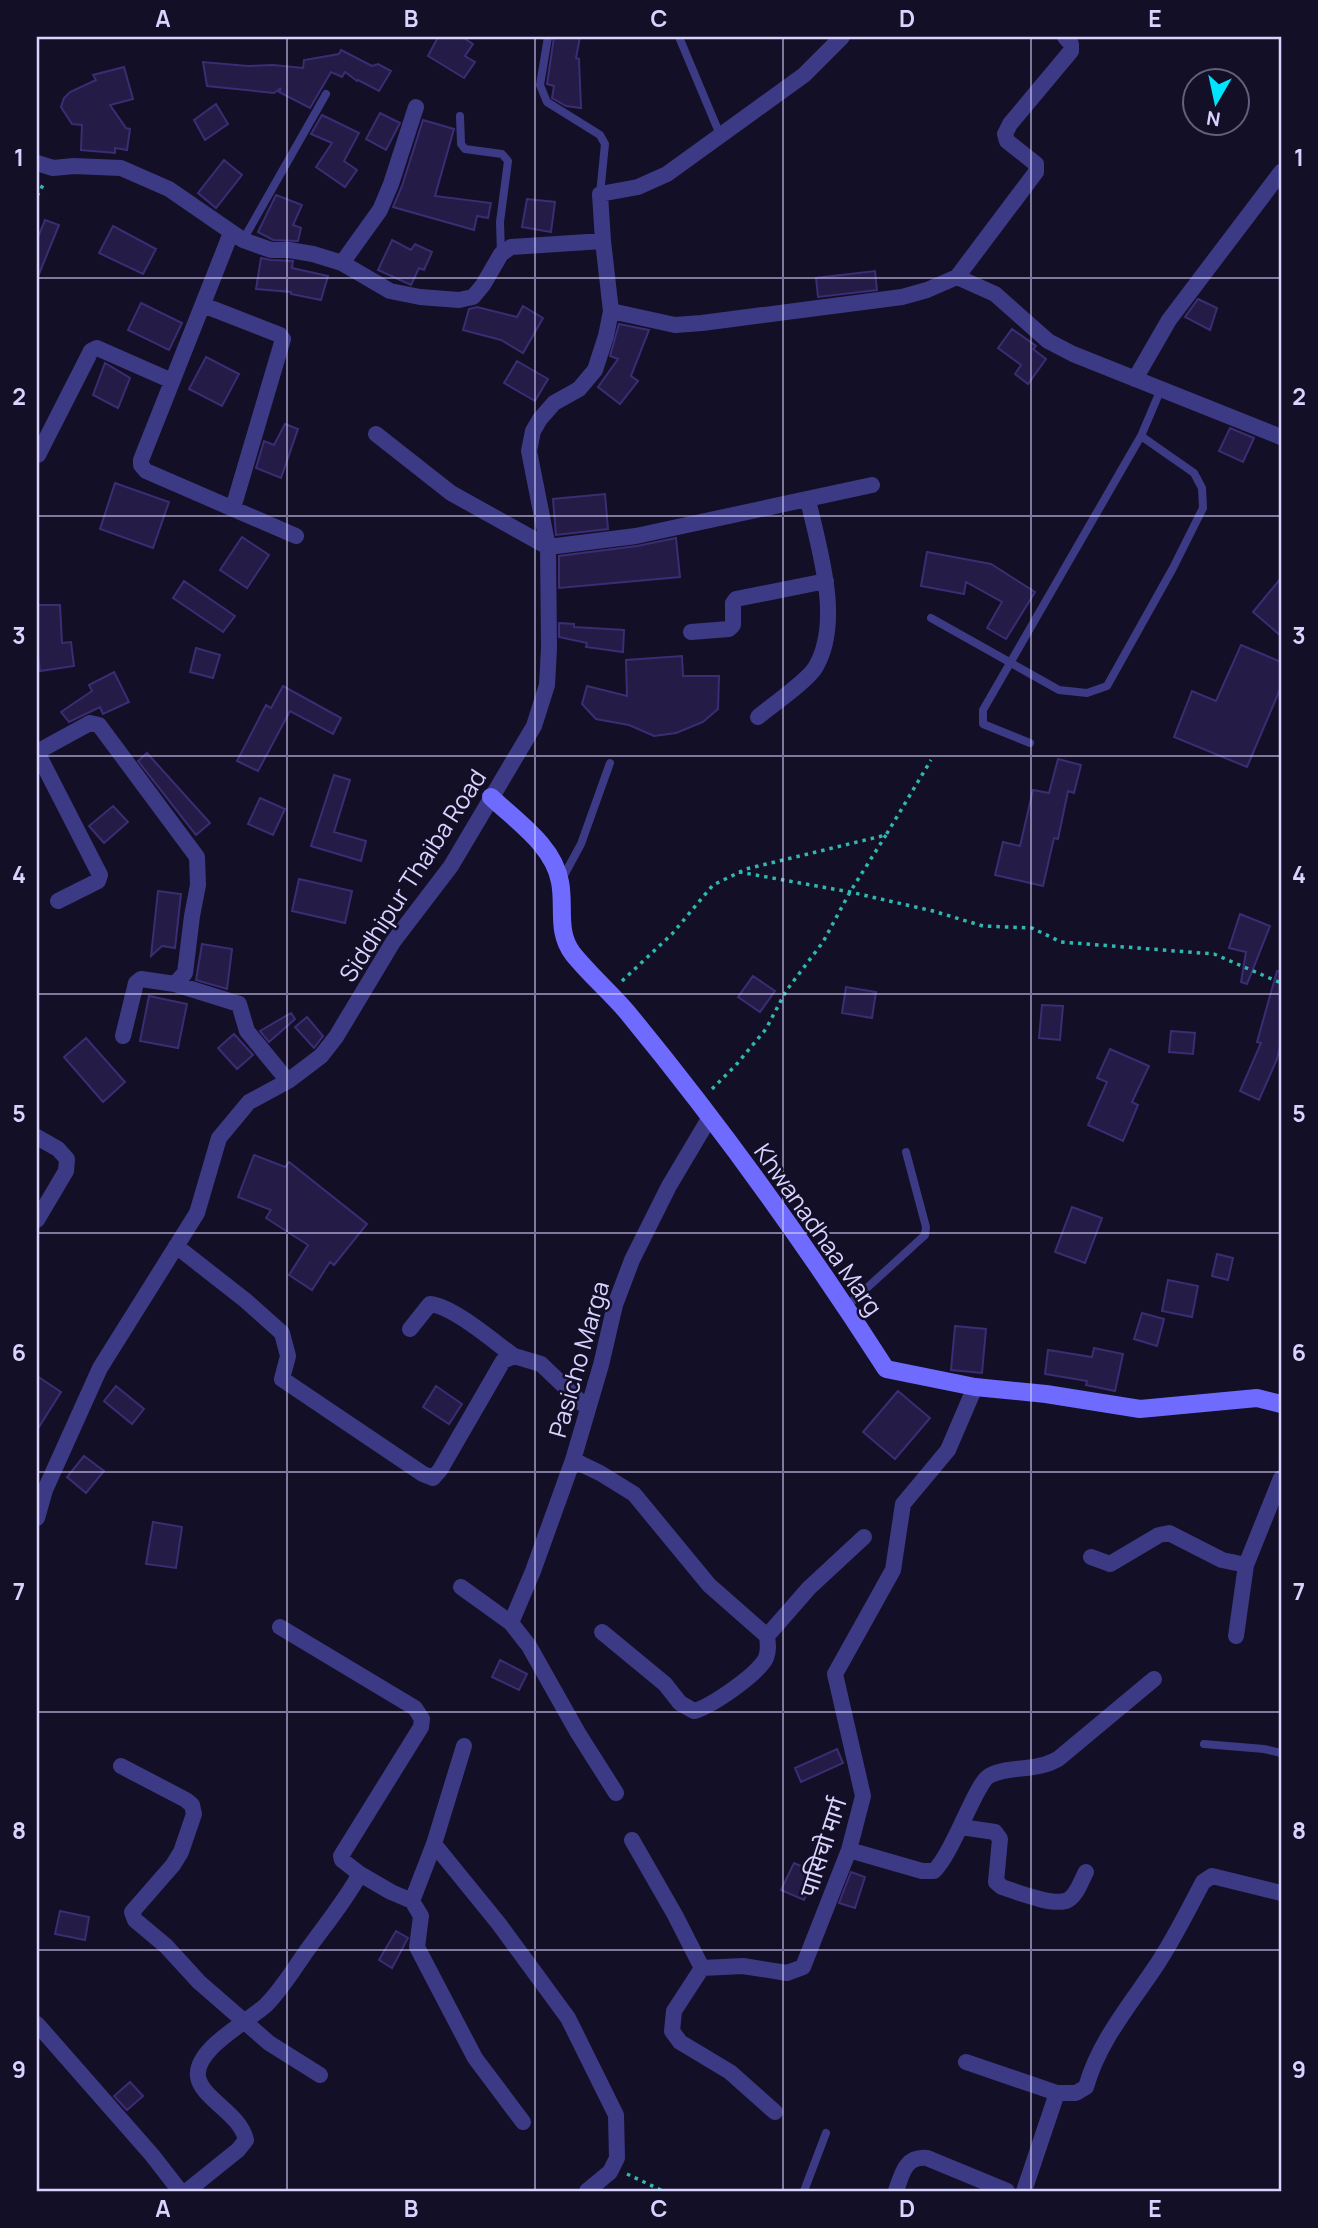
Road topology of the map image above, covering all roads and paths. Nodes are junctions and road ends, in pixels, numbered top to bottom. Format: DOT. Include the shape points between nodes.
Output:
graph roads {
  1 [pos="548,37"];
  2 [pos="679,37"];
  3 [pos="842,37"];
  4 [pos="1065,37"];
  5 [pos="326,94"];
  6 [pos="416,107"];
  7 [pos="460,116"];
  8 [pos="721,137"];
  9 [pos="37,163"];
  10 [pos="1281,172"];
  11 [pos="600,194"];
  12 [pos="237,236"];
  13 [pos="603,241"];
  14 [pos="501,254"];
  15 [pos="342,263"];
  16 [pos="957,277"];
  17 [pos="202,305"];
  18 [pos="611,311"];
  19 [pos="1135,379"];
  20 [pos="173,381"];
  21 [pos="1161,389"];
  22 [pos="376,434"];
  23 [pos="1141,436"];
  24 [pos="1281,437"];
  25 [pos="38,456"];
  26 [pos="872,485"];
  27 [pos="808,500"];
  28 [pos="233,508"];
  29 [pos="296,536"];
  30 [pos="548,547"];
  31 [pos="826,581"];
  32 [pos="931,618"];
  33 [pos="691,632"];
  34 [pos="1011,662"];
  35 [pos="758,717"];
  36 [pos="1030,743"];
  37 [pos="37,752"];
  38 [pos="931,761"];
  39 [pos="610,763"];
  40 [pos="491,797"];
  41 [pos="886,835"];
  42 [pos="739,872"];
  43 [pos="561,881"];
  44 [pos="850,892"];
  45 [pos="58,901"];
  46 [pos="1281,983"];
  47 [pos="175,984"];
  48 [pos="609,994"];
  49 [pos="123,1036"];
  50 [pos="288,1081"];
  51 [pos="697,1103"];
  52 [pos="710,1117"];
  53 [pos="37,1137"];
  54 [pos="906,1152"];
  55 [pos="37,1220"];
  56 [pos="176,1245"];
  57 [pos="846,1307"];
  58 [pos="410,1329"];
  59 [pos="514,1356"];
  60 [pos="975,1387"];
  61 [pos="1281,1405"];
  62 [pos="587,1408"];
  63 [pos="573,1460"];
  64 [pos="1281,1478"];
  65 [pos="41,1487"];
  66 [pos="37,1518"];
  67 [pos="864,1537"];
  68 [pos="1091,1557"];
  69 [pos="1247,1565"];
  70 [pos="461,1587"];
  71 [pos="511,1623"];
  72 [pos="280,1627"];
  73 [pos="602,1632"];
  74 [pos="767,1636"];
  75 [pos="1236,1636"];
  76 [pos="1154,1679"];
  77 [pos="1204,1744"];
  78 [pos="464,1746"];
  79 [pos="1281,1753"];
  80 [pos="121,1766"];
  81 [pos="616,1793"];
  82 [pos="961,1827"];
  83 [pos="632,1840"];
  84 [pos="434,1844"];
  85 [pos="849,1850"];
  86 [pos="1086,1872"];
  87 [pos="360,1874"];
  88 [pos="1281,1893"];
  89 [pos="412,1901"];
  90 [pos="702,1968"];
  91 [pos="244,2021"];
  92 [pos="37,2024"];
  93 [pos="966,2062"];
  94 [pos="320,2076"];
  95 [pos="1057,2093"];
  96 [pos="775,2112"];
  97 [pos="523,2122"];
  98 [pos="826,2133"];
  99 [pos="610,2172"];
  100 [pos="990,2188"];
  101 [pos="180,2191"];
  102 [pos="187,2191"];
  103 [pos="587,2191"];
  104 [pos="663,2191"];
  105 [pos="804,2191"];
  106 [pos="896,2191"];
  107 [pos="1007,2191"];
  108 [pos="1024,2191"];
  1 -- 11 [label="lane" via="540,85 547,102 600,135 605,144"];
  2 -- 8 [label="lane"];
  3 -- 8 [label="street" via="804,75"];
  4 -- 16 [label="street" via="1072,44 1071,51 1005,134 1007,141 1035,164 1036,172"];
  5 -- 12 [label="lane"];
  6 -- 15 [label="street" via="380,210"];
  7 -- 14 [label="lane" via="465,149 502,155 508,161"];
  8 -- 11 [label="street" via="667,174 638,187"];
  9 -- 12 [label="street" via="53,168 121,168 169,189"];
  10 -- 19 [label="street" via="1170,320"];
  11 -- 13 [label="street, Siddhipur Thaiba Road"];
  12 -- 15 [label="street" via="271,250 313,254"];
  12 -- 17 [label="street"];
  13 -- 14 [label="street" via="511,247"];
  13 -- 18 [label="street, Siddhipur Thaiba Road"];
  14 -- 15 [label="street" via="473,297 459,300 390,291"];
  16 -- 18 [label="street" via="902,297 675,326"];
  16 -- 19 [label="street" via="995,295 1048,341"];
  17 -- 20 [label="street"];
  17 -- 28 [label="street" via="283,339"];
  18 -- 30 [label="street, Siddhipur Thaiba Road" via="595,370 579,389 554,403 534,430 529,451"];
  19 -- 21 [label="street"];
  20 -- 25 [label="street" via="97,348 91,351"];
  20 -- 28 [label="street" via="141,465"];
  21 -- 23 [label="lane"];
  21 -- 24 [label="street"];
  22 -- 30 [label="street" via="452,493"];
  23 -- 34 [label="lane"];
  23 -- 34 [label="lane" via="1194,473 1202,488 1203,508 1107,686 1087,694 1059,690"];
  26 -- 27 [label="street"];
  27 -- 30 [label="street" via="636,536"];
  27 -- 31 [label="street"];
  28 -- 29 [label="street"];
  30 -- 40 [label="street, Siddhipur Thaiba Road" via="547,685 534,726"];
  31 -- 33 [label="street" via="736,599 729,629"];
  31 -- 35 [label="street" via="827,640 814,670"];
  32 -- 34 [label="lane"];
  34 -- 36 [label="lane" via="983,710 983,723"];
  37 -- 45 [label="street" via="100,875 98,881"];
  37 -- 47 [label="street" via="90,723 99,725 197,857 198,885 185,973"];
  38 -- 41 [label="path"];
  39 -- 43 [label="lane" via="581,844"];
  40 -- 43 [label="street, Khwanadhaa Marg" via="539,841"];
  40 -- 50 [label="street, Siddhipur Thaiba Road" via="451,866 393,942 336,1037 321,1056"];
  41 -- 42 [label="path"];
  41 -- 44 [label="path"];
  42 -- 44 [label="path"];
  42 -- 48 [label="path" via="713,886 672,934"];
  43 -- 48 [label="street, Khwanadhaa Marg" via="562,932 571,951"];
  44 -- 46 [label="path" via="983,926 1032,928 1061,942 1214,954"];
  44 -- 51 [label="path" via="765,1029"];
  47 -- 49 [label="street" via="141,979 136,983"];
  47 -- 50 [label="street" via="239,1004 247,1031"];
  48 -- 51 [label="street, Khwanadhaa Marg"];
  50 -- 56 [label="street, Siddhipur Thaiba Road" via="249,1102 219,1138 197,1213"];
  51 -- 52 [label="street, Khwanadhaa Marg"];
  52 -- 57 [label="street, Khwanadhaa Marg"];
  52 -- 62 [label="street, Pasicho Marga" via="632,1260"];
  53 -- 55 [label="street" via="67,1159 66,1171"];
  54 -- 57 [label="lane" via="925,1236"];
  56 -- 59 [label="street" via="282,1333 288,1356 282,1380 433,1478 503,1361"];
  56 -- 65 [label="street, Siddhipur Thaiba Road" via="100,1368"];
  57 -- 60 [label="street, Khwanadhaa Marg" via="886,1369"];
  58 -- 59 [label="street" via="425,1307 437,1305"];
  59 -- 62 [label="street" via="541,1364"];
  60 -- 61 [label="street, Khwanadhaa Marg" via="1140,1409 1257,1398"];
  60 -- 85 [label="street, पासिचो मार्ग" via="948,1450 903,1504 893,1570 835,1674 863,1796"];
  62 -- 63 [label="street, Pasicho Marga"];
  63 -- 71 [label="street, Pasicho Marga"];
  63 -- 74 [label="street" via="634,1494 709,1585"];
  64 -- 69 [label="street"];
  65 -- 66 [label="street, Siddhipur Thaiba Road"];
  67 -- 74 [label="street"];
  68 -- 69 [label="street" via="1111,1564 1169,1533 1222,1560"];
  69 -- 75 [label="street"];
  70 -- 71 [label="street"];
  71 -- 81 [label="street"];
  72 -- 87 [label="street" via="415,1708 422,1719 341,1856"];
  73 -- 74 [label="street" via="694,1711 706,1708 764,1661"];
  76 -- 82 [label="street" via="1059,1759 985,1778"];
  77 -- 79 [label="lane"];
  78 -- 84 [label="street"];
  80 -- 91 [label="street" via="186,1800 194,1814 177,1858 132,1912 135,1920"];
  82 -- 85 [label="street" via="934,1871"];
  82 -- 86 [label="street" via="995,1832 1000,1839 996,1882 1002,1887 1055,1903 1074,1895"];
  83 -- 90 [label="street"];
  84 -- 89 [label="street"];
  84 -- 99 [label="street" via="568,2018 616,2115 617,2158"];
  85 -- 90 [label="street, पासिचो मार्ग" via="803,1967 787,1973 743,1966"];
  87 -- 89 [label="street"];
  87 -- 91 [label="street" via="346,1900 273,1996"];
  88 -- 95 [label="street" via="1212,1876 1203,1882 1156,1966 1119,2018 1086,2087 1076,2093"];
  89 -- 97 [label="street" via="421,1916 417,1947 475,2058"];
  90 -- 96 [label="street" via="674,2011 672,2031 680,2042 730,2072"];
  91 -- 94 [label="street"];
  91 -- 102 [label="street" via="209,2051 198,2077 243,2128 246,2140"];
  92 -- 101 [label="street"];
  93 -- 95 [label="street"];
  95 -- 108 [label="street"];
  98 -- 105 [label="lane"];
  99 -- 103 [label="street"];
  99 -- 104 [label="path" via="631,2175"];
  100 -- 106 [label="street" via="918,2157 905,2167"];
  100 -- 107 [label="street"];
}
